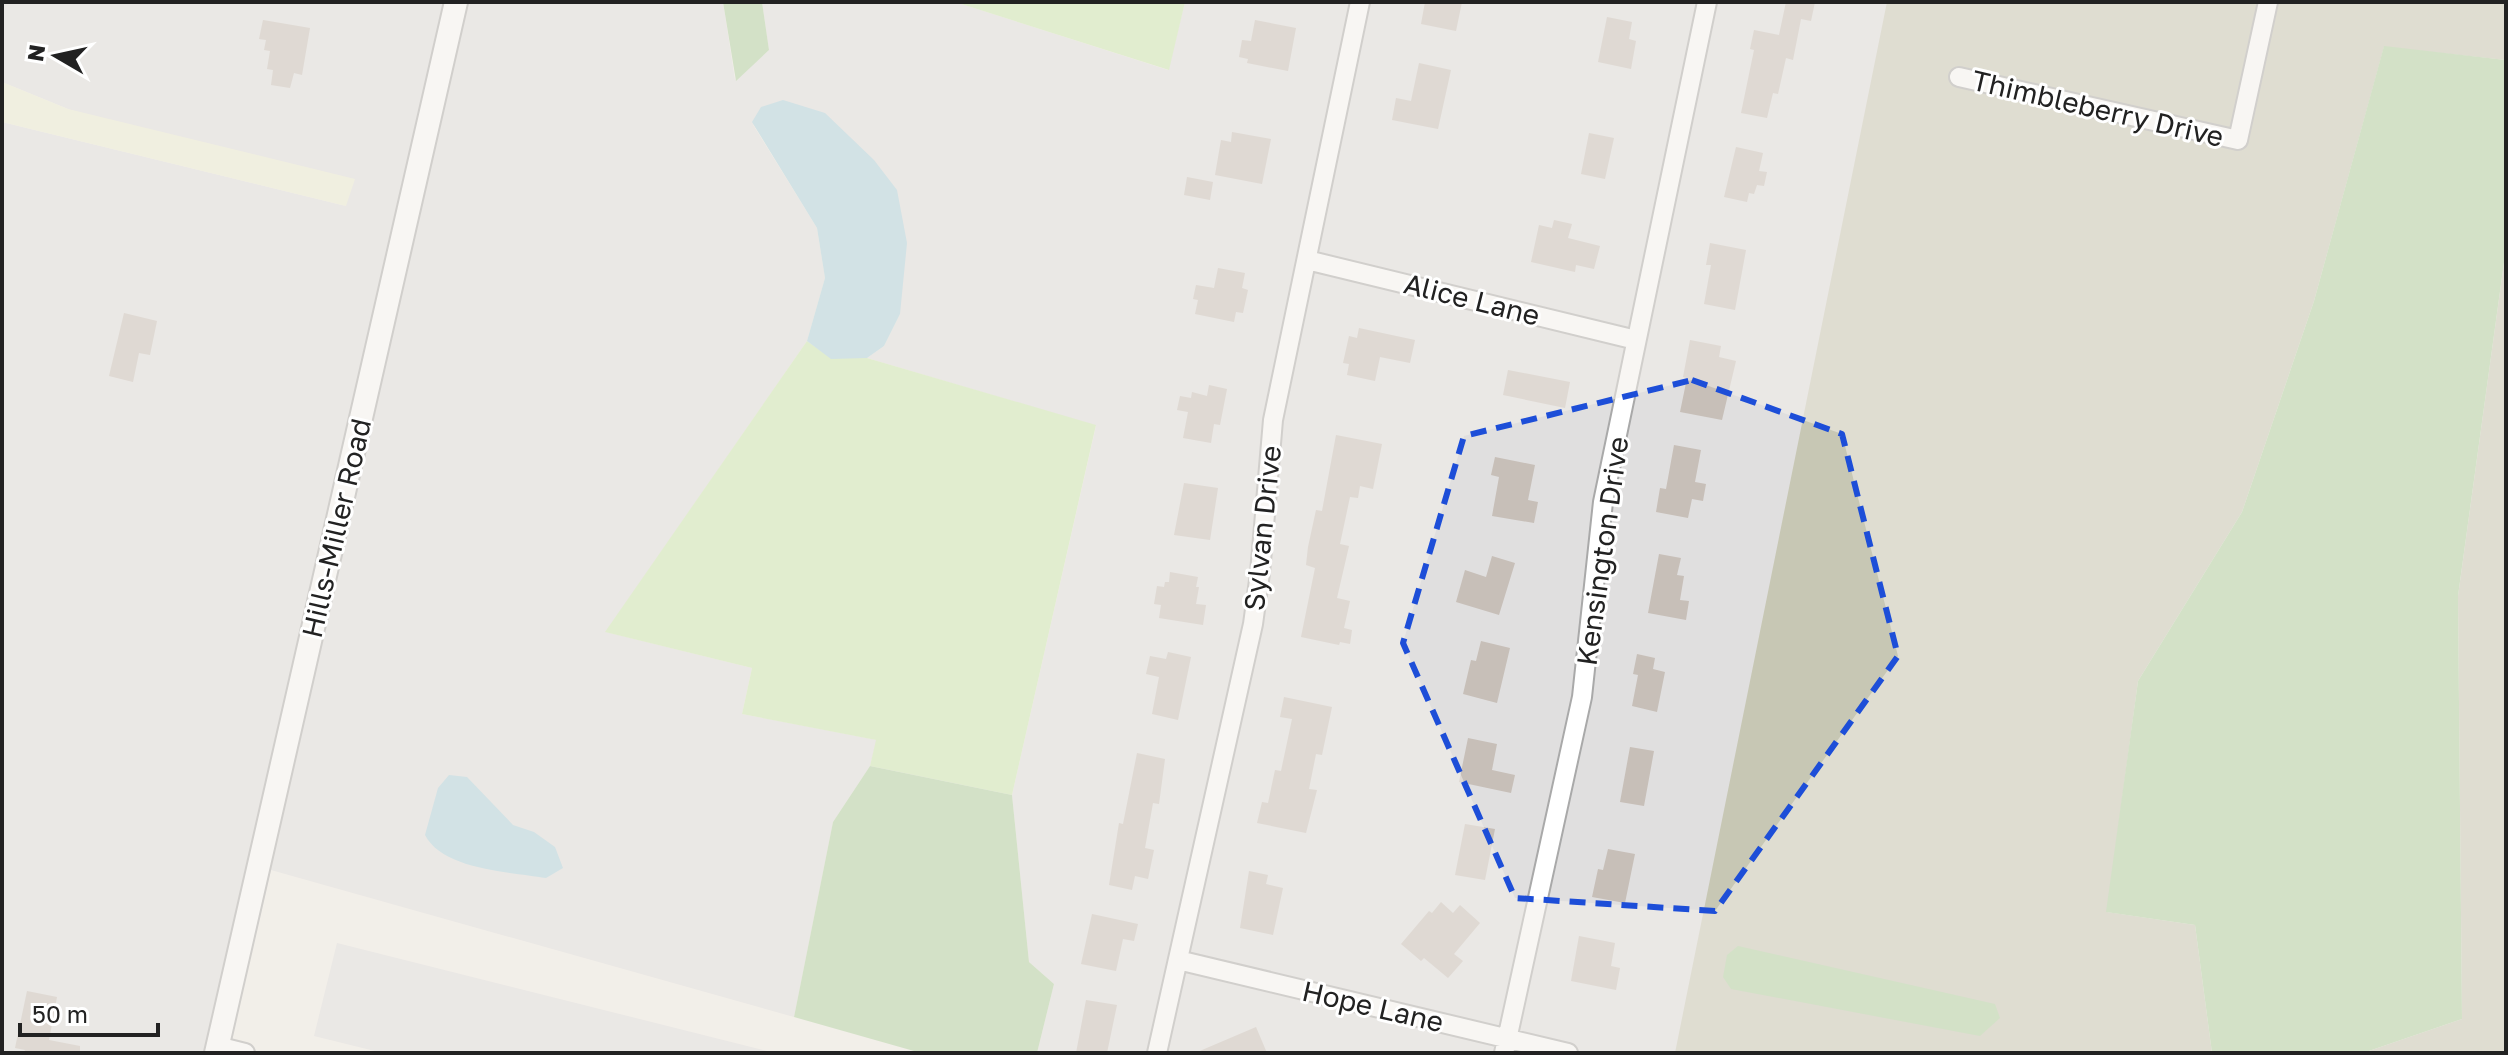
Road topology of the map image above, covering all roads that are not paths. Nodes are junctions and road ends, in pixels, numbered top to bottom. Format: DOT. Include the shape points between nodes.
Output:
graph roads {
  1 [pos="456,2"];
  2 [pos="1360,2"];
  3 [pos="1707,2"];
  4 [pos="2268,2"];
  5 [pos="1959,77"];
  6 [pos="1307,260"];
  7 [pos="1636,340"];
  8 [pos="1178,960"];
  9 [pos="1506,1046"];
  10 [pos="216,1050"];
  11 [pos="245,1053"];
  12 [pos="1157,1053"];
  13 [pos="1568,1053"];
  1 -- 10 [label="street, Hills-Miller Road"];
  2 -- 6 [label="street, Sylvan Drive"];
  3 -- 7 [label="street, Kensington Drive"];
  4 -- 5 [label="street, Thimbleberry Drive" via="2238,140"];
  6 -- 7 [label="street, Alice Lane"];
  6 -- 8 [label="street, Sylvan Drive" via="1273,420 1253,624"];
  7 -- 9 [label="street, Kensington Drive" via="1603,502 1582,697"];
  8 -- 9 [label="street, Hope Lane"];
  8 -- 12 [label="street, Sylvan Drive"];
  9 -- 13 [label="street, Hope Lane"];
  10 -- 11 [label="street"];
}
